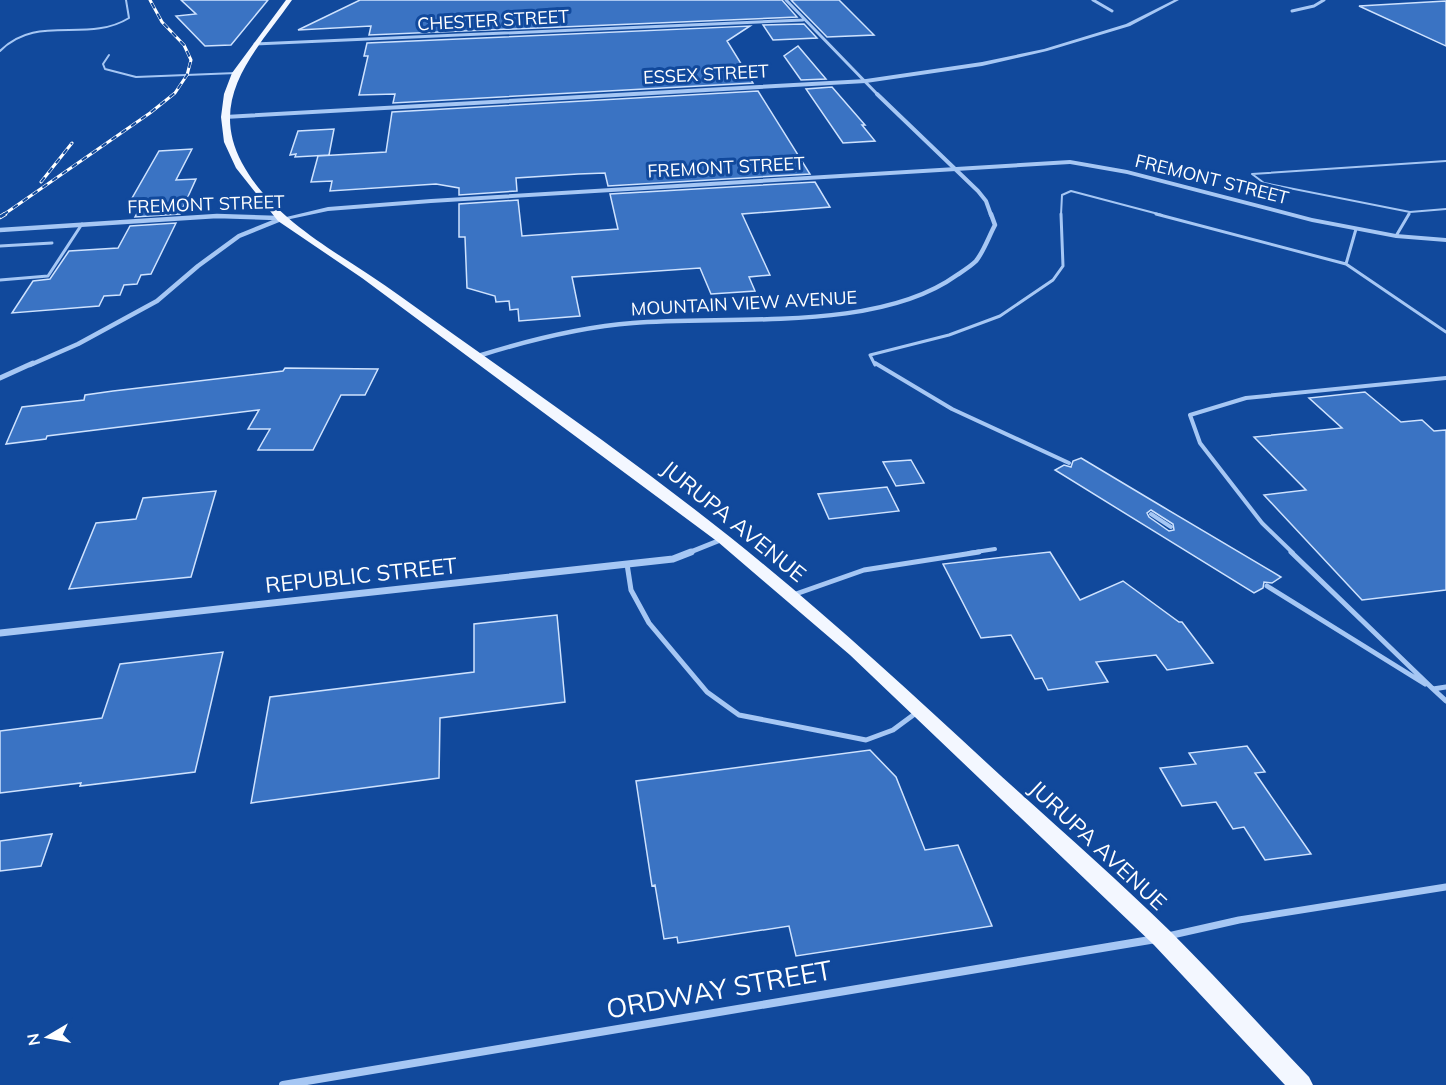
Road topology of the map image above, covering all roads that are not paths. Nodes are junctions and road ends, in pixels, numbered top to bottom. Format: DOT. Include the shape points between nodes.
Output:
graph roads {
  1 [pos="126,0"];
  2 [pos="289,0"];
  3 [pos="786,0"];
  4 [pos="1093,0"];
  5 [pos="1176,0"];
  6 [pos="1324,0"];
  7 [pos="1112,11"];
  8 [pos="1292,11"];
  9 [pos="803,20"];
  10 [pos="255,45"];
  11 [pos="0,51"];
  12 [pos="109,55"];
  13 [pos="236,73"];
  14 [pos="866,81"];
  15 [pos="225,117"];
  16 [pos="1446,161"];
  17 [pos="953,169"];
  18 [pos="1446,209"];
  19 [pos="1410,212"];
  20 [pos="281,219"];
  21 [pos="82,224"];
  22 [pos="1356,229"];
  23 [pos="0,230"];
  24 [pos="1396,236"];
  25 [pos="1446,240"];
  26 [pos="52,243"];
  27 [pos="0,246"];
  28 [pos="1346,264"];
  29 [pos="0,280"];
  30 [pos="1446,332"];
  31 [pos="478,356"];
  32 [pos="0,378"];
  33 [pos="1446,378"];
  34 [pos="1069,463"];
  35 [pos="1151,514"];
  36 [pos="1172,527"];
  37 [pos="723,539"];
  38 [pos="995,549"];
  39 [pos="627,564"];
  40 [pos="1267,586"];
  41 [pos="790,596"];
  42 [pos="0,633"];
  43 [pos="1446,687"];
  44 [pos="1433,689"];
  45 [pos="1446,701"];
  46 [pos="919,710"];
  47 [pos="1446,887"];
  48 [pos="1162,938"];
  49 [pos="284,1085"];
  50 [pos="1301,1085"];
  1 -- 11 [label="lane" via="129,18 117,27 29,33 14,38"];
  2 -- 10 [label="main road, JURUPA AVENUE"];
  3 -- 9 [label="street, MOUNTAIN VIEW AVENUE"];
  4 -- 7 [label="street"];
  5 -- 14 [label="street, ESSEX STREET" via="1128,25 1045,51"];
  6 -- 8 [label="street"];
  9 -- 10 [label="street, CHESTER STREET"];
  9 -- 14 [label="street, MOUNTAIN VIEW AVENUE"];
  10 -- 13 [label="main road, JURUPA AVENUE"];
  12 -- 13 [label="lane" via="103,64 105,69 124,75"];
  13 -- 15 [label="main road, JURUPA AVENUE"];
  14 -- 15 [label="street, ESSEX STREET"];
  14 -- 17 [label="street, MOUNTAIN VIEW AVENUE"];
  15 -- 20 [label="main road, JURUPA AVENUE" via="228,142 240,168"];
  16 -- 19 [label="lane" via="1252,174 1264,183"];
  17 -- 20 [label="street, FREMONT STREET" via="431,201 328,210"];
  17 -- 22 [label="street, FREMONT STREET" via="1070,162 1128,172"];
  17 -- 31 [label="street, MOUNTAIN VIEW AVENUE" via="986,201 995,225 992,239 985,253 960,276 919,296 853,312 636,323 569,331"];
  18 -- 19 [label="lane"];
  19 -- 24 [label="lane"];
  20 -- 21 [label="street, FREMONT STREET" via="217,216"];
  20 -- 31 [label="main road, JURUPA AVENUE"];
  20 -- 32 [label="street" via="239,236 157,301 78,344"];
  21 -- 23 [label="street, FREMONT STREET"];
  21 -- 29 [label="lane" via="48,276"];
  22 -- 24 [label="street, FREMONT STREET"];
  22 -- 28 [label="lane"];
  24 -- 25 [label="street, FREMONT STREET"];
  26 -- 27 [label="lane"];
  28 -- 30 [label="lane"];
  28 -- 34 [label="lane" via="1071,191 1062,195 1063,266 1053,280 1000,316 949,335 870,355 876,366 952,409"];
  31 -- 37 [label="main road, JURUPA AVENUE"];
  33 -- 44 [label="lane" via="1246,398 1190,415 1200,443 1262,523"];
  35 -- 36 [label="lane"];
  37 -- 39 [label="street, REPUBLIC STREET" via="673,559"];
  37 -- 41 [label="main road, JURUPA AVENUE"];
  38 -- 41 [label="lane" via="864,570"];
  39 -- 42 [label="street, REPUBLIC STREET"];
  39 -- 46 [label="lane" via="631,590 649,623 707,692 739,715 866,740 902,725"];
  40 -- 44 [label="lane"];
  41 -- 46 [label="main road, JURUPA AVENUE"];
  43 -- 44 [label="lane"];
  44 -- 45 [label="lane"];
  46 -- 48 [label="main road, JURUPA AVENUE"];
  47 -- 48 [label="lane" via="1239,920"];
  48 -- 49 [label="street, ORDWAY STREET"];
  48 -- 50 [label="main road, JURUPA AVENUE"];
}
